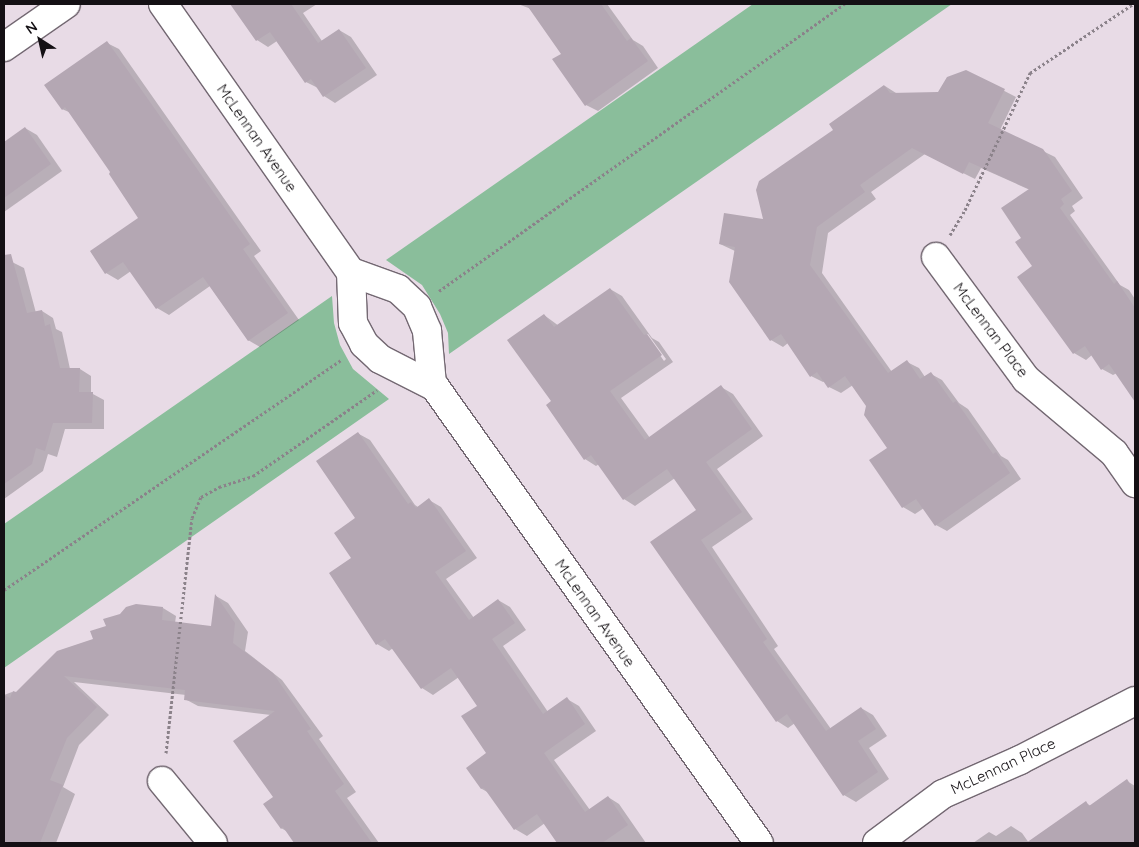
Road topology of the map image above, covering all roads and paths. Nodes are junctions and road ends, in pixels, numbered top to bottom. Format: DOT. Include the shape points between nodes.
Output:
graph roads {
  1 [pos="66,4"];
  2 [pos="163,4"];
  3 [pos="845,4"];
  4 [pos="1133,4"];
  5 [pos="4,47"];
  6 [pos="936,257"];
  7 [pos="351,272"];
  8 [pos="436,293"];
  9 [pos="344,358"];
  10 [pos="432,384"];
  11 [pos="378,389"];
  12 [pos="1135,484"];
  13 [pos="4,588"];
  14 [pos="1135,701"];
  15 [pos="162,781"];
  16 [pos="213,843"];
  17 [pos="758,843"];
  18 [pos="877,843"];
  1 -- 5 [label="street"];
  2 -- 7 [label="street, McLennan Avenue"];
  3 -- 8 [label="path"];
  4 -- 6 [label="path" via="1030,73 965,210"];
  6 -- 12 [label="street, McLennan Place" via="1026,379 1114,453"];
  7 -- 10 [label="street, McLennan Avenue" via="353,323 364,344 380,360"];
  7 -- 10 [label="street, McLennan Avenue" via="398,288 417,307 427,331"];
  9 -- 13 [label="path"];
  10 -- 17 [label="street, McLennan Avenue"];
  11 -- 15 [label="path" via="253,476 202,497 192,518"];
  14 -- 18 [label="street, McLennan Place" via="1020,760 943,794"];
  15 -- 16 [label="street"];
}
